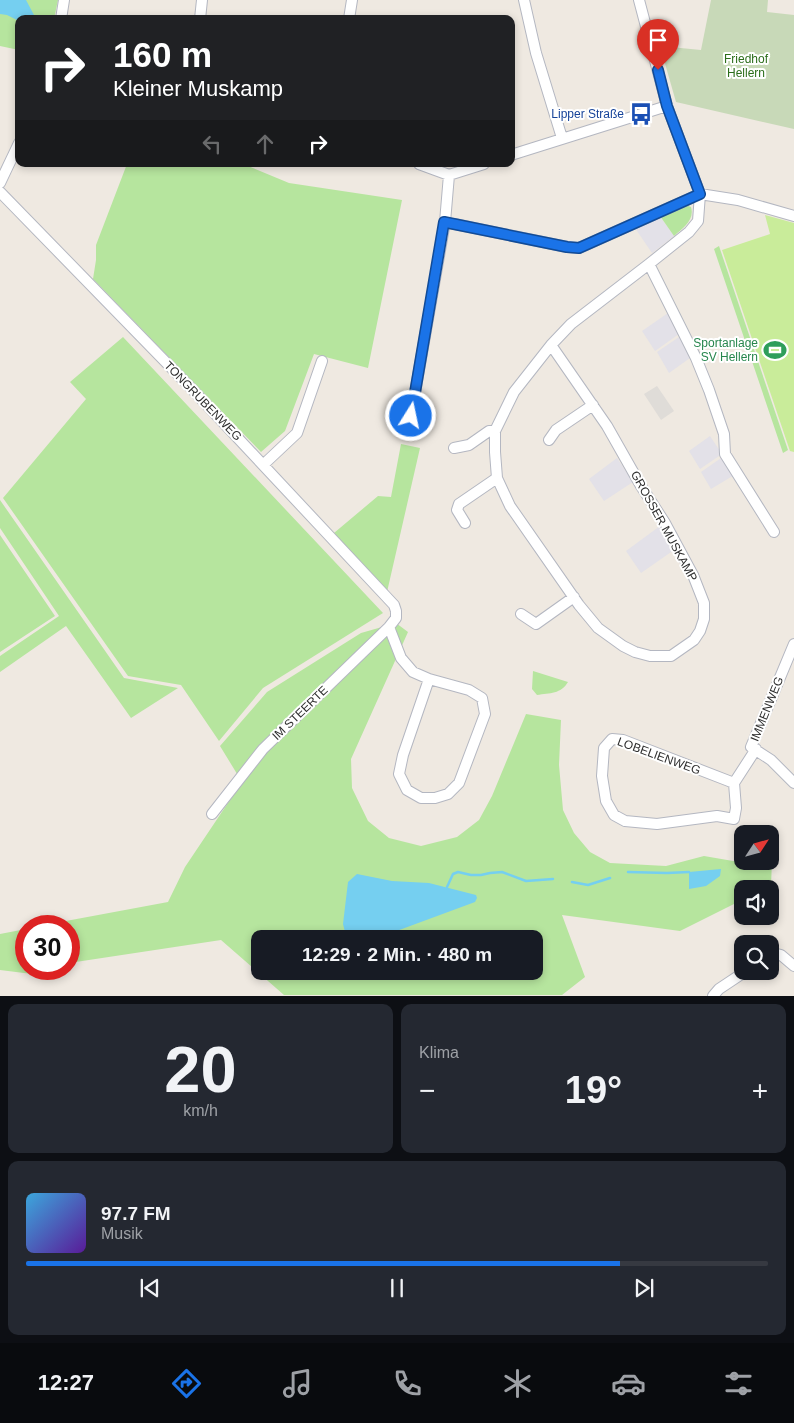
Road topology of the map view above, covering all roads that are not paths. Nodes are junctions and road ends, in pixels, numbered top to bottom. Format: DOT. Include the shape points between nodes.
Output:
graph roads {
  1 [pos="64,0"];
  2 [pos="202,0"];
  3 [pos="352,0"];
  4 [pos="524,0"];
  5 [pos="640,0"];
  6 [pos="62,15"];
  7 [pos="200,15"];
  8 [pos="350,15"];
  9 [pos="667,106"];
  10 [pos="562,138"];
  11 [pos="15,151"];
  12 [pos="515,154"];
  13 [pos="427,167"];
  14 [pos="474,167"];
  15 [pos="449,175"];
  16 [pos="0,183"];
  17 [pos="0,192"];
  18 [pos="700,194"];
  19 [pos="794,216"];
  20 [pos="444,222"];
  21 [pos="649,264"];
  22 [pos="551,345"];
  23 [pos="322,361"];
  24 [pos="593,404"];
  25 [pos="403,429"];
  26 [pos="495,431"];
  27 [pos="549,440"];
  28 [pos="454,448"];
  29 [pos="264,465"];
  30 [pos="498,478"];
  31 [pos="466,523"];
  32 [pos="774,532"];
  33 [pos="574,597"];
  34 [pos="521,614"];
  35 [pos="396,618"];
  36 [pos="388,627"];
  37 [pos="794,645"];
  38 [pos="429,679"];
  39 [pos="754,748"];
  40 [pos="734,783"];
  41 [pos="794,783"];
  42 [pos="212,814"];
  43 [pos="779,954"];
  44 [pos="794,966"];
  45 [pos="734,979"];
  46 [pos="713,996"];
  1 -- 6 [label="street"];
  2 -- 7 [label="street"];
  3 -- 8 [label="street"];
  4 -- 10 [label="street" via="536,53"];
  5 -- 9 [label="street"];
  9 -- 10 [label="street"];
  9 -- 18 [label="street"];
  10 -- 12 [label="street"];
  11 -- 16 [label="street"];
  13 -- 15 [label="street"];
  14 -- 15 [label="street"];
  15 -- 20 [label="street"];
  17 -- 29 [label="street, TONGRUBENWEG"];
  18 -- 19 [label="street" via="738,200"];
  18 -- 20 [label="street" via="579,248"];
  18 -- 21 [label="street, GROSSER MUSKAMP" via="698,221"];
  20 -- 25 [label="street" via="411,416"];
  21 -- 22 [label="street, GROSSER MUSKAMP" via="571,324"];
  21 -- 32 [label="street" via="706,382 724,434 725,454"];
  22 -- 24 [label="street, GROSSER MUSKAMP"];
  22 -- 26 [label="street, GROSSER MUSKAMP" via="514,392"];
  23 -- 29 [label="street" via="297,434"];
  24 -- 27 [label="street" via="556,430"];
  24 -- 33 [label="street, GROSSER MUSKAMP" via="693,575 704,603 704,619 694,640 681,650 671,656 650,656 607,636"];
  26 -- 28 [label="street" via="489,431 469,445"];
  26 -- 30 [label="street, GROSSER MUSKAMP"];
  29 -- 35 [label="street, TONGRUBENWEG" via="394,605"];
  30 -- 31 [label="street" via="459,504 457,510"];
  30 -- 33 [label="street, GROSSER MUSKAMP" via="510,506"];
  33 -- 34 [label="street" via="536,624"];
  35 -- 36 [label="street, IM STEERTE"];
  36 -- 38 [label="street" via="401,658 413,672"];
  36 -- 42 [label="street, IM STEERTE" via="263,749"];
  37 -- 39 [label="street, IMMENWEG"];
  38 -- 38 [label="street" via="469,690 482,698 485,714 459,783 448,794 421,798 407,790 399,774"];
  39 -- 40 [label="street"];
  39 -- 41 [label="street"];
  40 -- 40 [label="street, LOBELIENWEG" via="734,819 717,816 657,824 625,821 614,815 606,802 602,776 604,748 612,739 623,740"];
  43 -- 44 [label="street"];
  45 -- 46 [label="street"];
}
